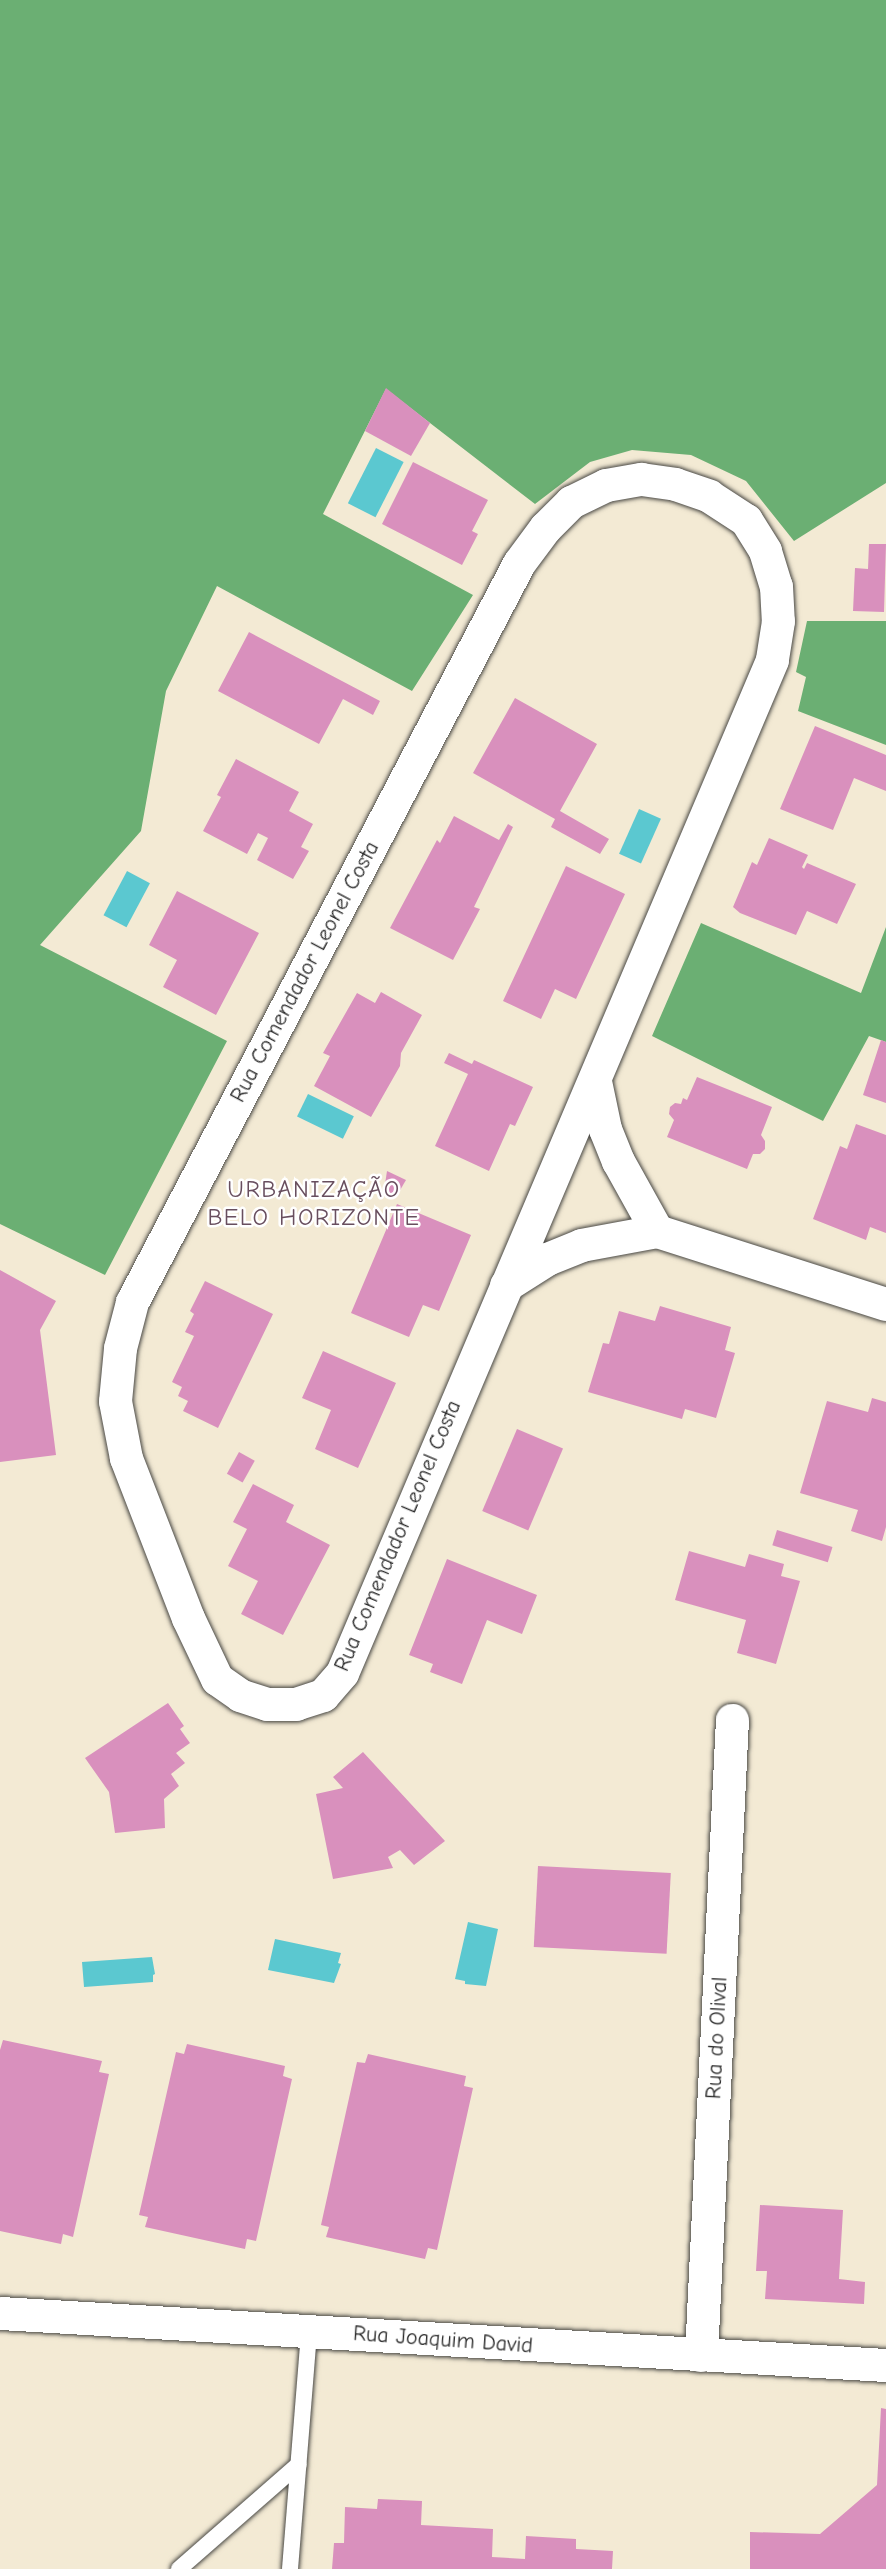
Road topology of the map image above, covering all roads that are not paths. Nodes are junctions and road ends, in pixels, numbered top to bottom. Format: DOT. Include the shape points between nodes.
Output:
graph roads {
  1 [pos="595,1081"];
  2 [pos="657,1231"];
  3 [pos="506,1285"];
  4 [pos="886,1304"];
  5 [pos="732,1720"];
  6 [pos="0,2313"];
  7 [pos="309,2331"];
  8 [pos="701,2355"];
  9 [pos="886,2365"];
  10 [pos="299,2464"];
  11 [pos="179,2569"];
  12 [pos="290,2569"];
  1 -- 2 [label="street" via="605,1128 618,1161"];
  1 -- 3 [label="street, Rua Comendador Leonel Costa"];
  1 -- 3 [label="street, Rua Comendador Leonel Costa" via="772,660 778,621 776,586 765,551 746,520 710,496 675,484 641,479 606,484 571,502 519,563 132,1302 120,1348 115,1401 126,1458 188,1618 217,1679 240,1695 267,1704 296,1704 323,1695 342,1673"];
  2 -- 3 [label="street" via="580,1245 547,1259"];
  2 -- 4 [label="street"];
  5 -- 8 [label="street, Rua do Olival"];
  6 -- 7 [label="street, Rua Joaquim David"];
  7 -- 8 [label="street, Rua Joaquim David"];
  7 -- 10 [label="lane"];
  8 -- 9 [label="street, Rua Joaquim David"];
  10 -- 11 [label="lane"];
  10 -- 12 [label="lane"];
}
